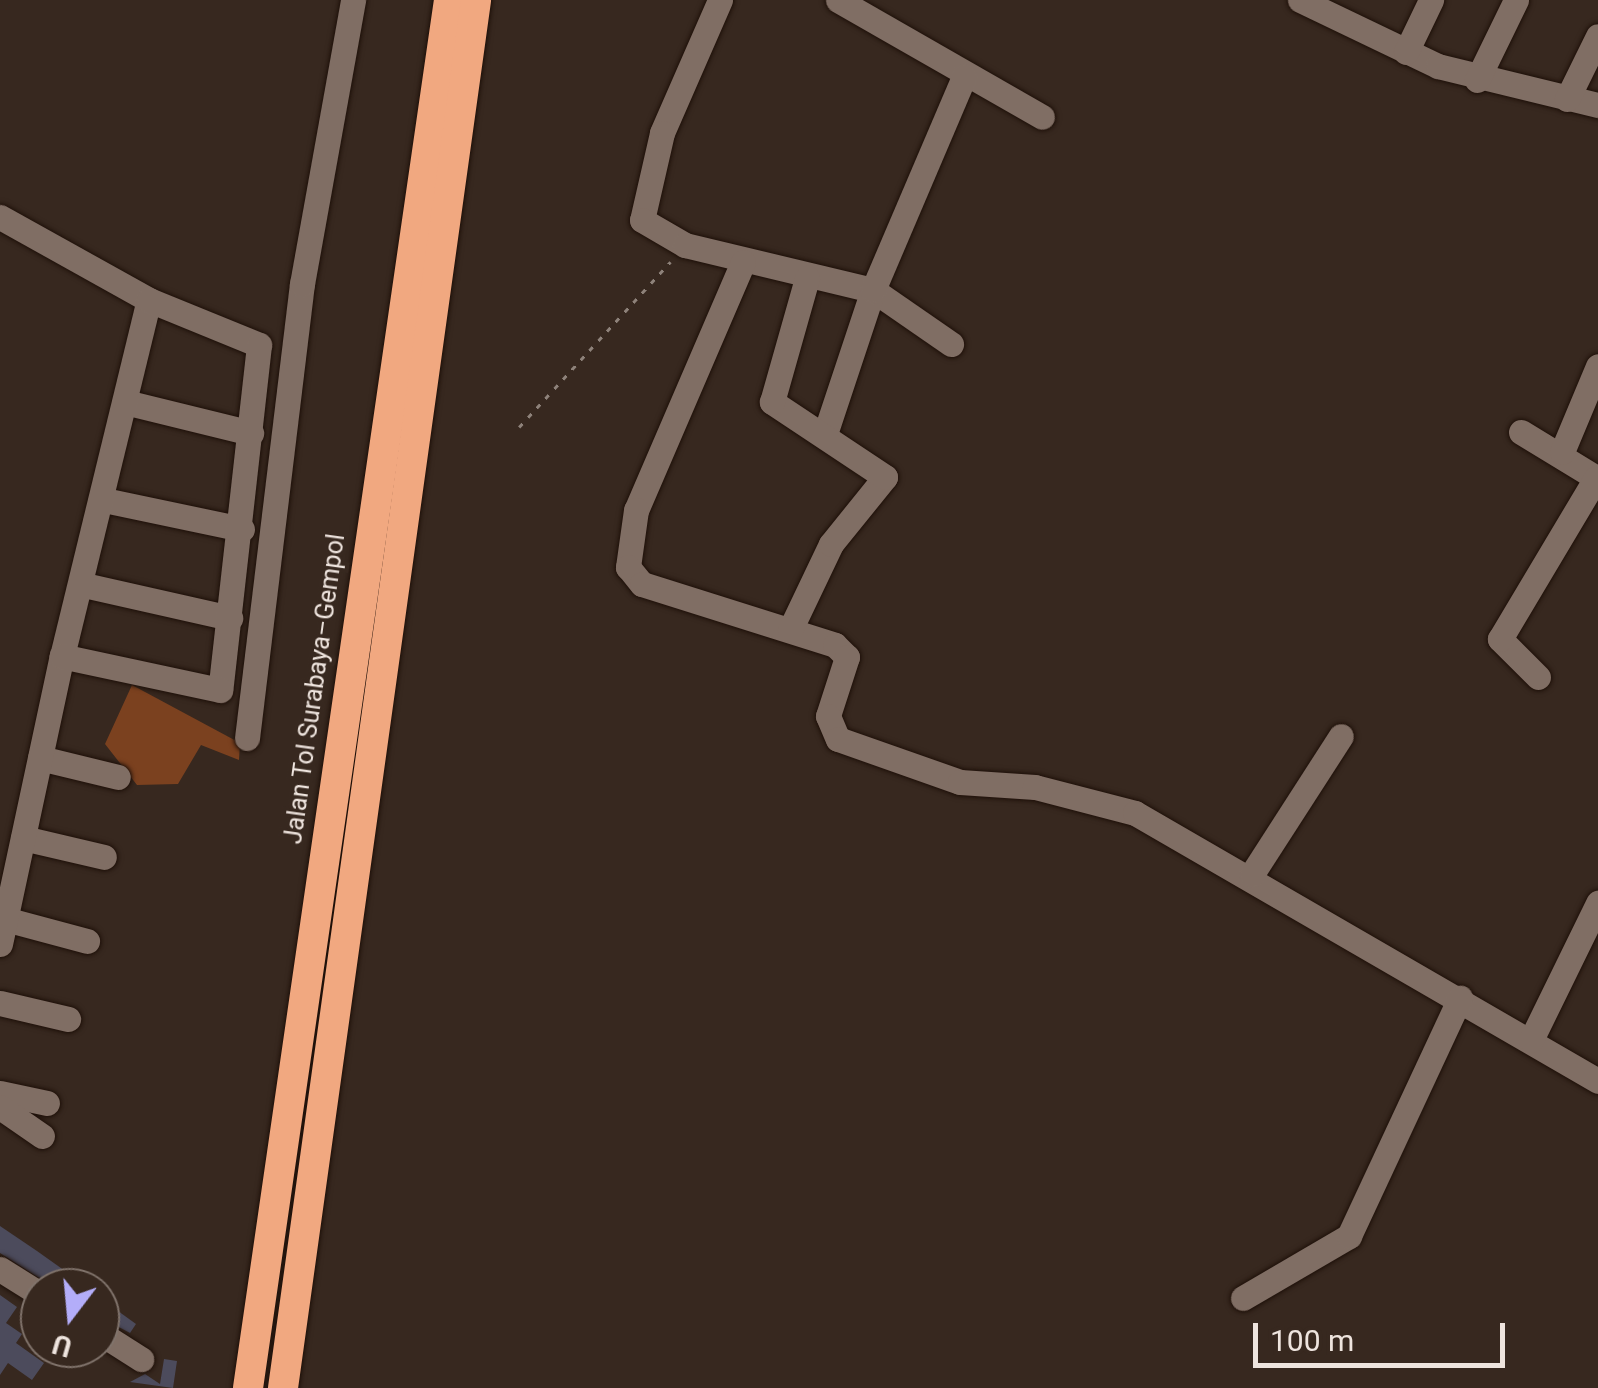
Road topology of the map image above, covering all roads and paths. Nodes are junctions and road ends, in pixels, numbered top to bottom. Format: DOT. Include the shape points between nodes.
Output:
graph roads {
  1 [pos="330,0"];
  2 [pos="339,0"];
  3 [pos="353,0"];
  4 [pos="449,0"];
  5 [pos="476,0"];
  6 [pos="720,0"];
  7 [pos="838,0"];
  8 [pos="1300,0"];
  9 [pos="1431,0"];
  10 [pos="1516,0"];
  11 [pos="1598,36"];
  12 [pos="1406,52"];
  13 [pos="964,77"];
  14 [pos="1477,80"];
  15 [pos="1567,99"];
  16 [pos="1598,105"];
  17 [pos="1042,117"];
  18 [pos="0,218"];
  19 [pos="684,245"];
  20 [pos="743,262"];
  21 [pos="806,278"];
  22 [pos="873,290"];
  23 [pos="150,300"];
  24 [pos="951,344"];
  25 [pos="1598,366"];
  26 [pos="125,402"];
  27 [pos="519,427"];
  28 [pos="826,431"];
  29 [pos="1521,432"];
  30 [pos="251,434"];
  31 [pos="1562,452"];
  32 [pos="1597,478"];
  33 [pos="104,500"];
  34 [pos="242,529"];
  35 [pos="84,584"];
  36 [pos="230,618"];
  37 [pos="790,630"];
  38 [pos="62,656"];
  39 [pos="1538,677"];
  40 [pos="1341,736"];
  41 [pos="247,738"];
  42 [pos="40,758"];
  43 [pos="118,777"];
  44 [pos="22,838"];
  45 [pos="104,857"];
  46 [pos="1252,874"];
  47 [pos="1598,903"];
  48 [pos="3,932"];
  49 [pos="87,941"];
  50 [pos="1460,998"];
  51 [pos="0,1003"];
  52 [pos="68,1019"];
  53 [pos="1531,1040"];
  54 [pos="1598,1081"];
  55 [pos="0,1093"];
  56 [pos="47,1103"];
  57 [pos="0,1108"];
  58 [pos="42,1136"];
  59 [pos="1243,1298"];
  60 [pos="120,1346"];
  61 [pos="141,1359"];
  62 [pos="248,1388"];
  63 [pos="283,1388"];
  1 -- 2 [label="street"];
  3 -- 41 [label="street" via="302,284"];
  4 -- 62 [label="highway, Jalan Tol Surabaya–Gempol"];
  5 -- 63 [label="highway"];
  6 -- 19 [label="street" via="641,200 649,230"];
  7 -- 13 [label="street"];
  8 -- 12 [label="street"];
  9 -- 12 [label="street"];
  10 -- 14 [label="street"];
  11 -- 15 [label="street"];
  12 -- 14 [label="street"];
  13 -- 17 [label="street"];
  13 -- 22 [label="street"];
  14 -- 15 [label="street"];
  15 -- 16 [label="street"];
  18 -- 23 [label="street"];
  19 -- 20 [label="street"];
  19 -- 27 [label="path"];
  20 -- 21 [label="street"];
  20 -- 37 [label="street" via="652,465 628,567 655,592"];
  21 -- 22 [label="street"];
  21 -- 28 [label="street" via="770,398"];
  22 -- 24 [label="street"];
  22 -- 28 [label="street"];
  23 -- 26 [label="street"];
  23 -- 30 [label="street" via="259,345"];
  25 -- 31 [label="street"];
  26 -- 30 [label="street"];
  26 -- 33 [label="street"];
  28 -- 37 [label="street" via="884,477 831,544"];
  29 -- 31 [label="street"];
  30 -- 34 [label="street"];
  31 -- 32 [label="street"];
  32 -- 39 [label="street" via="1500,639"];
  33 -- 34 [label="street"];
  33 -- 35 [label="street"];
  34 -- 36 [label="street"];
  35 -- 36 [label="street"];
  35 -- 38 [label="street"];
  36 -- 38 [label="street" via="220,690"];
  37 -- 46 [label="street" via="847,657 828,716 838,739 960,782 1090,796"];
  38 -- 42 [label="street"];
  40 -- 46 [label="street"];
  42 -- 43 [label="street"];
  42 -- 44 [label="street"];
  44 -- 45 [label="street"];
  44 -- 48 [label="street"];
  46 -- 50 [label="street"];
  47 -- 53 [label="street"];
  48 -- 49 [label="street"];
  50 -- 53 [label="street"];
  50 -- 59 [label="street" via="1349,1236"];
  51 -- 52 [label="street"];
  53 -- 54 [label="street"];
  55 -- 56 [label="street"];
  57 -- 58 [label="street"];
  60 -- 61 [label="street"];
}
